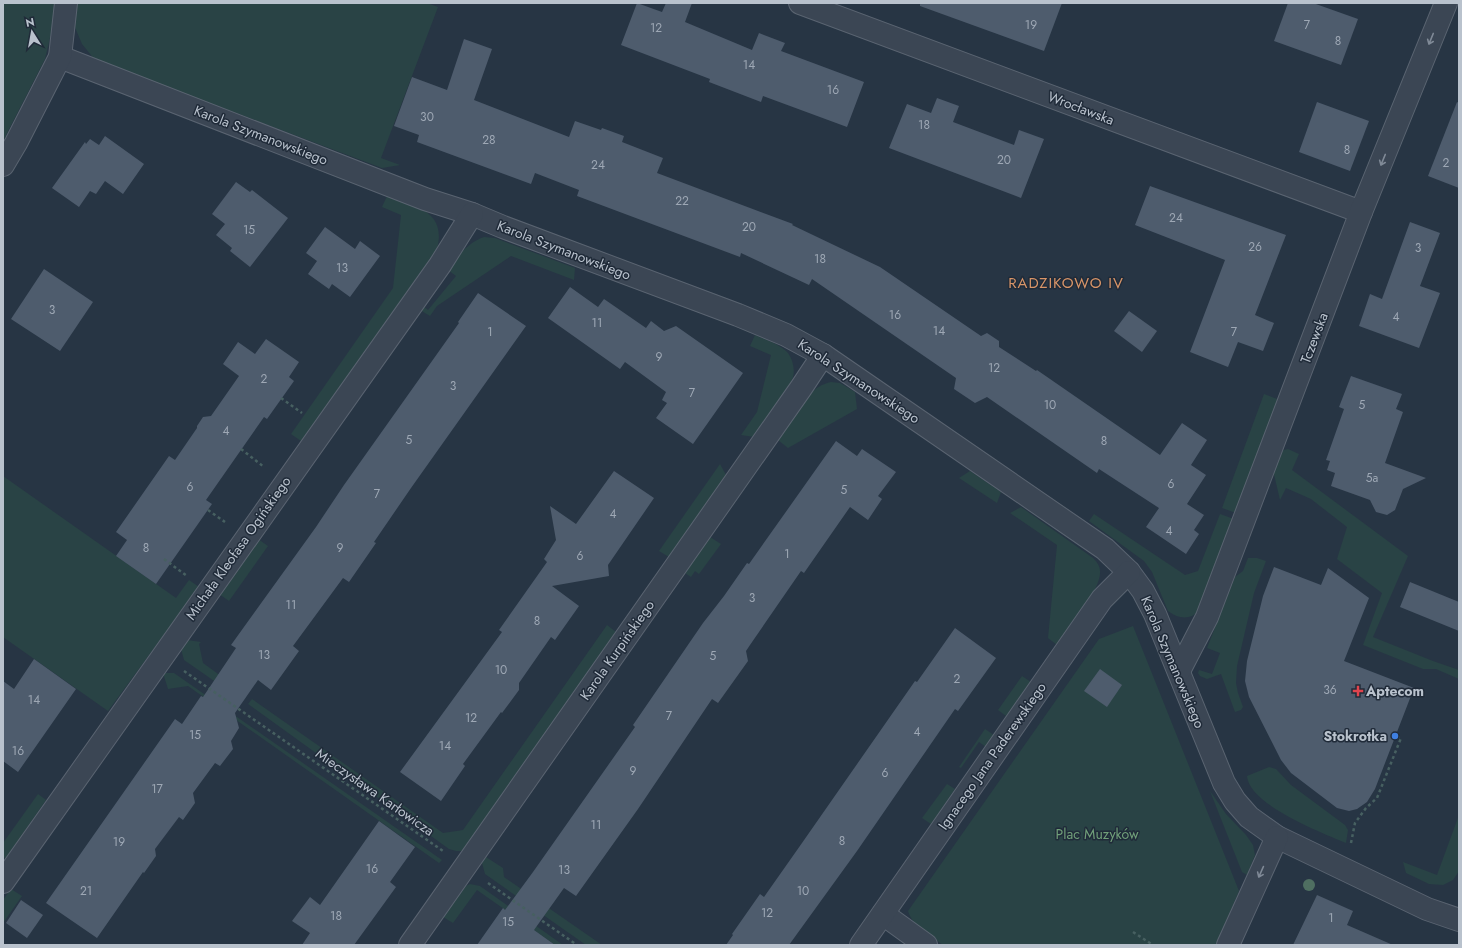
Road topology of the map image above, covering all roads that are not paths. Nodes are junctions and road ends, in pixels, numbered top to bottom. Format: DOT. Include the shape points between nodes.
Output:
graph roads {
  1 [pos="66,3"];
  2 [pos="800,3"];
  3 [pos="1446,3"];
  4 [pos="60,57"];
  5 [pos="3,165"];
  6 [pos="1361,212"];
  7 [pos="472,214"];
  8 [pos="823,355"];
  9 [pos="1129,572"];
  10 [pos="1179,671"];
  11 [pos="1277,837"];
  12 [pos="3,882"];
  13 [pos="883,914"];
  14 [pos="1459,920"];
  15 [pos="410,945"];
  16 [pos="860,945"];
  17 [pos="926,945"];
  18 [pos="1228,945"];
  1 -- 4 [label="street"];
  2 -- 6 [label="street, Wrocławska"];
  3 -- 6 [label="street, Tczewska, one-way"];
  4 -- 5 [label="street"];
  4 -- 7 [label="street, Karola Szymanowskiego" via="425,199"];
  6 -- 10 [label="street, Tczewska" via="1207,617"];
  7 -- 8 [label="street, Karola Szymanowskiego" via="738,315 786,335"];
  7 -- 12 [label="street, Michała Kleofasa Ogińskiego" via="440,264"];
  8 -- 9 [label="street, Karola Szymanowskiego" via="1105,549"];
  8 -- 15 [label="street, Karola Kurpińskiego"];
  9 -- 10 [label="street, Karola Szymanowskiego" via="1155,614"];
  9 -- 13 [label="street, Ignacego Jana Paderewskiego" via="1102,599"];
  10 -- 11 [label="street, Karola Szymanowskiego" via="1224,784 1249,817"];
  11 -- 14 [label="street, Karola Szymanowskiego" via="1427,909"];
  11 -- 18 [label="street, one-way"];
  13 -- 16 [label="street, Ignacego Jana Paderewskiego"];
  13 -- 17 [label="street"];
}
